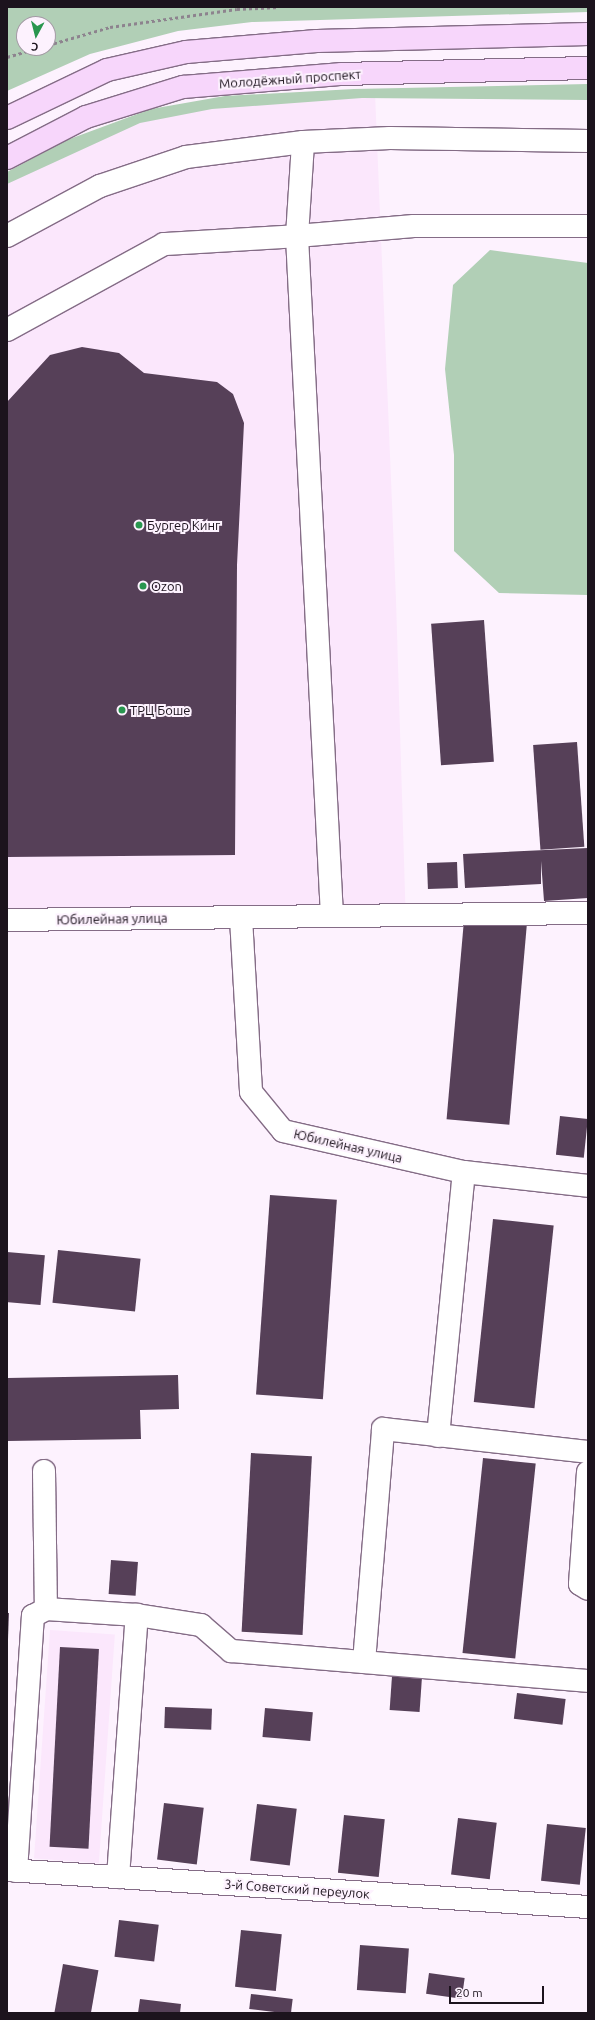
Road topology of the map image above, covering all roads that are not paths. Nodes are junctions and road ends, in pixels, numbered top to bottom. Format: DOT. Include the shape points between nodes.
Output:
graph roads {
  1 [pos="588,34"];
  2 [pos="588,68"];
  3 [pos="7,118"];
  4 [pos="588,141"];
  5 [pos="303,142"];
  6 [pos="7,158"];
  7 [pos="588,226"];
  8 [pos="7,236"];
  9 [pos="297,236"];
  10 [pos="7,330"];
  11 [pos="588,913"];
  12 [pos="332,916"];
  13 [pos="242,918"];
  14 [pos="7,920"];
  15 [pos="464,1172"];
  16 [pos="588,1186"];
  17 [pos="438,1436"];
  18 [pos="588,1452"];
  19 [pos="44,1471"];
  20 [pos="588,1472"];
  21 [pos="588,1589"];
  22 [pos="46,1609"];
  23 [pos="137,1615"];
  24 [pos="364,1662"];
  25 [pos="588,1681"];
  26 [pos="12,1870"];
  27 [pos="118,1877"];
  28 [pos="588,1907"];
  1 -- 3 [label="main road" via="317,41 186,52 107,70"];
  2 -- 6 [label="main road, Молодёжный проспект" via="342,74 183,87 86,117"];
  4 -- 5 [label="street" via="390,138"];
  5 -- 8 [label="street" via="186,157 100,186"];
  5 -- 9 [label="street"];
  7 -- 9 [label="street" via="414,226"];
  9 -- 10 [label="street" via="164,244"];
  9 -- 12 [label="street"];
  11 -- 12 [label="street, Юбилейная улица"];
  12 -- 13 [label="street, Юбилейная улица"];
  13 -- 14 [label="street, Юбилейная улица"];
  13 -- 15 [label="street, Юбилейная улица" via="251,1092 283,1131"];
  15 -- 16 [label="street, Юбилейная улица"];
  15 -- 17 [label="street"];
  17 -- 18 [label="street"];
  17 -- 24 [label="street" via="383,1429"];
  19 -- 22 [label="street"];
  20 -- 21 [label="street" via="580,1584"];
  22 -- 23 [label="street"];
  22 -- 26 [label="street" via="33,1616"];
  23 -- 24 [label="street" via="201,1625 231,1651"];
  23 -- 27 [label="street"];
  24 -- 25 [label="street"];
  26 -- 27 [label="street, 3-й Советский переулок"];
  27 -- 28 [label="street, 3-й Советский переулок"];
}
